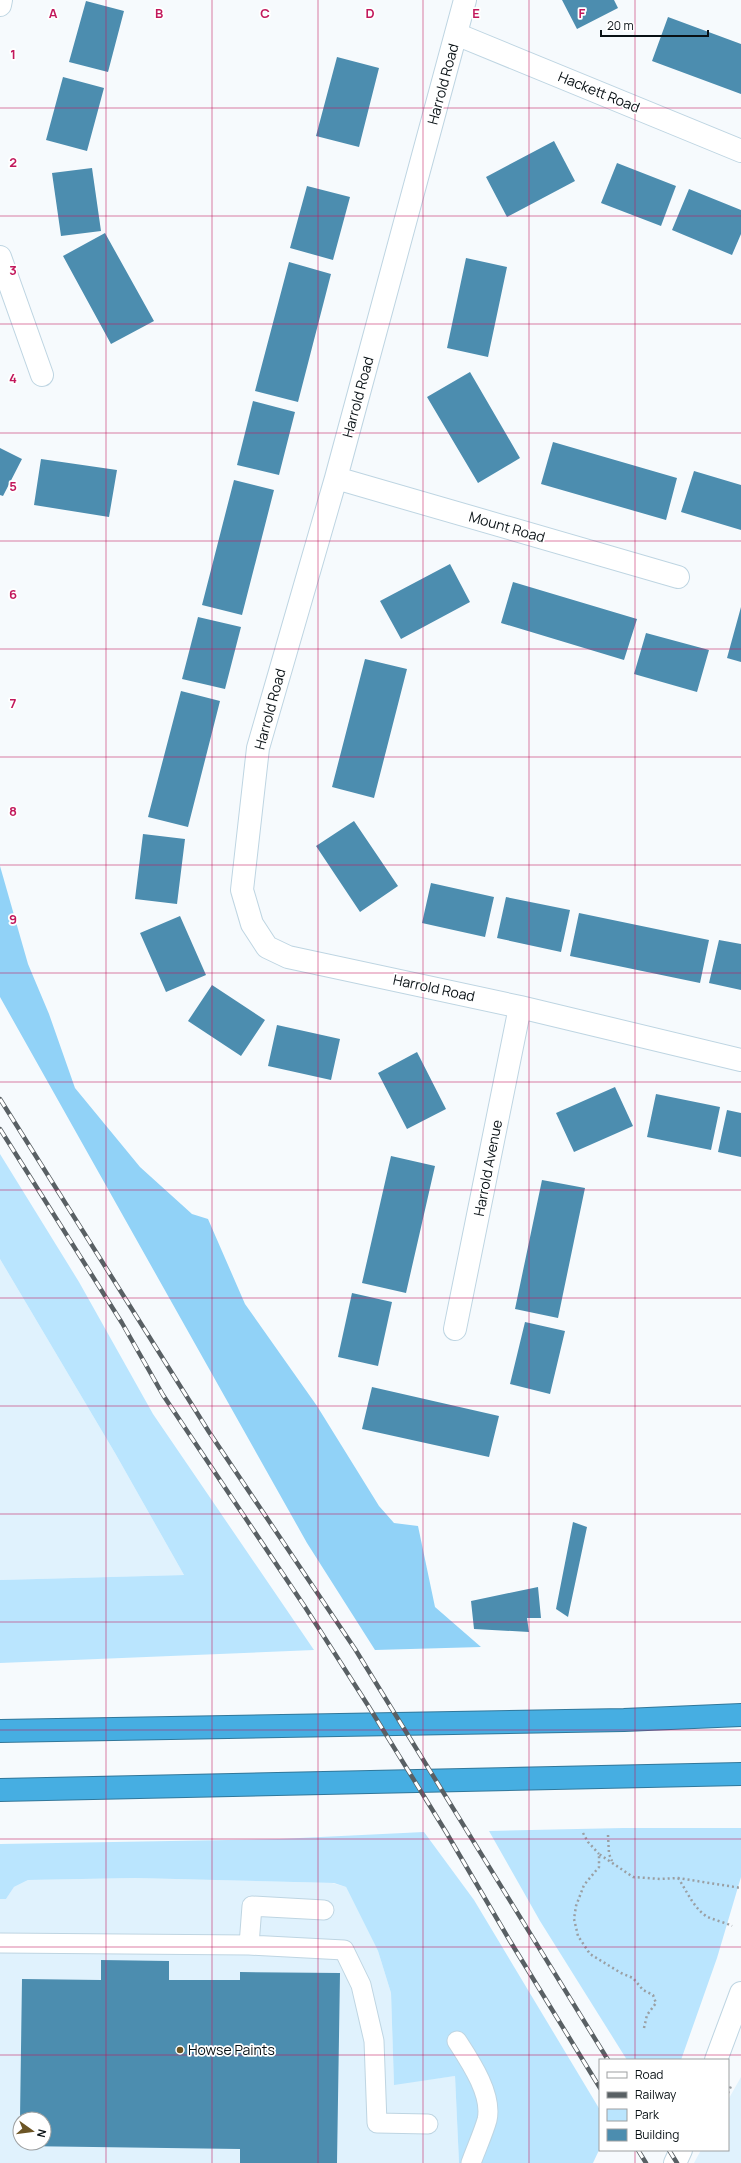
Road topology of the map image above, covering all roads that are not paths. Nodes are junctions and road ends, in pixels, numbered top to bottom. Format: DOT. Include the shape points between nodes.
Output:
graph roads {
  1 [pos="1,0"];
  2 [pos="465,0"];
  3 [pos="0,5"];
  4 [pos="456,34"];
  5 [pos="741,151"];
  6 [pos="0,257"];
  7 [pos="42,375"];
  8 [pos="336,478"];
  9 [pos="678,577"];
  10 [pos="520,1007"];
  11 [pos="741,1060"];
  12 [pos="455,1329"];
  13 [pos="741,1715"];
  14 [pos="0,1731"];
  15 [pos="741,1774"];
  16 [pos="0,1790"];
  17 [pos="324,1910"];
  18 [pos="0,1943"];
  19 [pos="249,1945"];
  20 [pos="741,1993"];
  21 [pos="457,2041"];
  22 [pos="716,2059"];
  23 [pos="428,2124"];
  24 [pos="681,2151"];
  25 [pos="471,2163"];
  26 [pos="675,2163"];
  1 -- 3 [label="street"];
  2 -- 4 [label="street, Harrold Road"];
  4 -- 5 [label="street, Hackett Road"];
  4 -- 8 [label="street, Harrold Road"];
  6 -- 7 [label="street"];
  8 -- 9 [label="street, Mount Road"];
  8 -- 10 [label="street, Harrold Road" via="258,748 242,890 252,924 267,947 288,957"];
  10 -- 11 [label="street, Harrold Road"];
  10 -- 12 [label="street, Harrold Avenue"];
  13 -- 14 [label="highway" via="616,1720"];
  15 -- 16 [label="highway"];
  17 -- 19 [label="lane" via="252,1906"];
  18 -- 19 [label="lane"];
  19 -- 23 [label="lane" via="344,1950 361,1985 374,2041 377,2124"];
  20 -- 22 [label="street"];
  21 -- 25 [label="lane" via="485,2090 487,2118"];
  24 -- 26 [label="street"];
}
